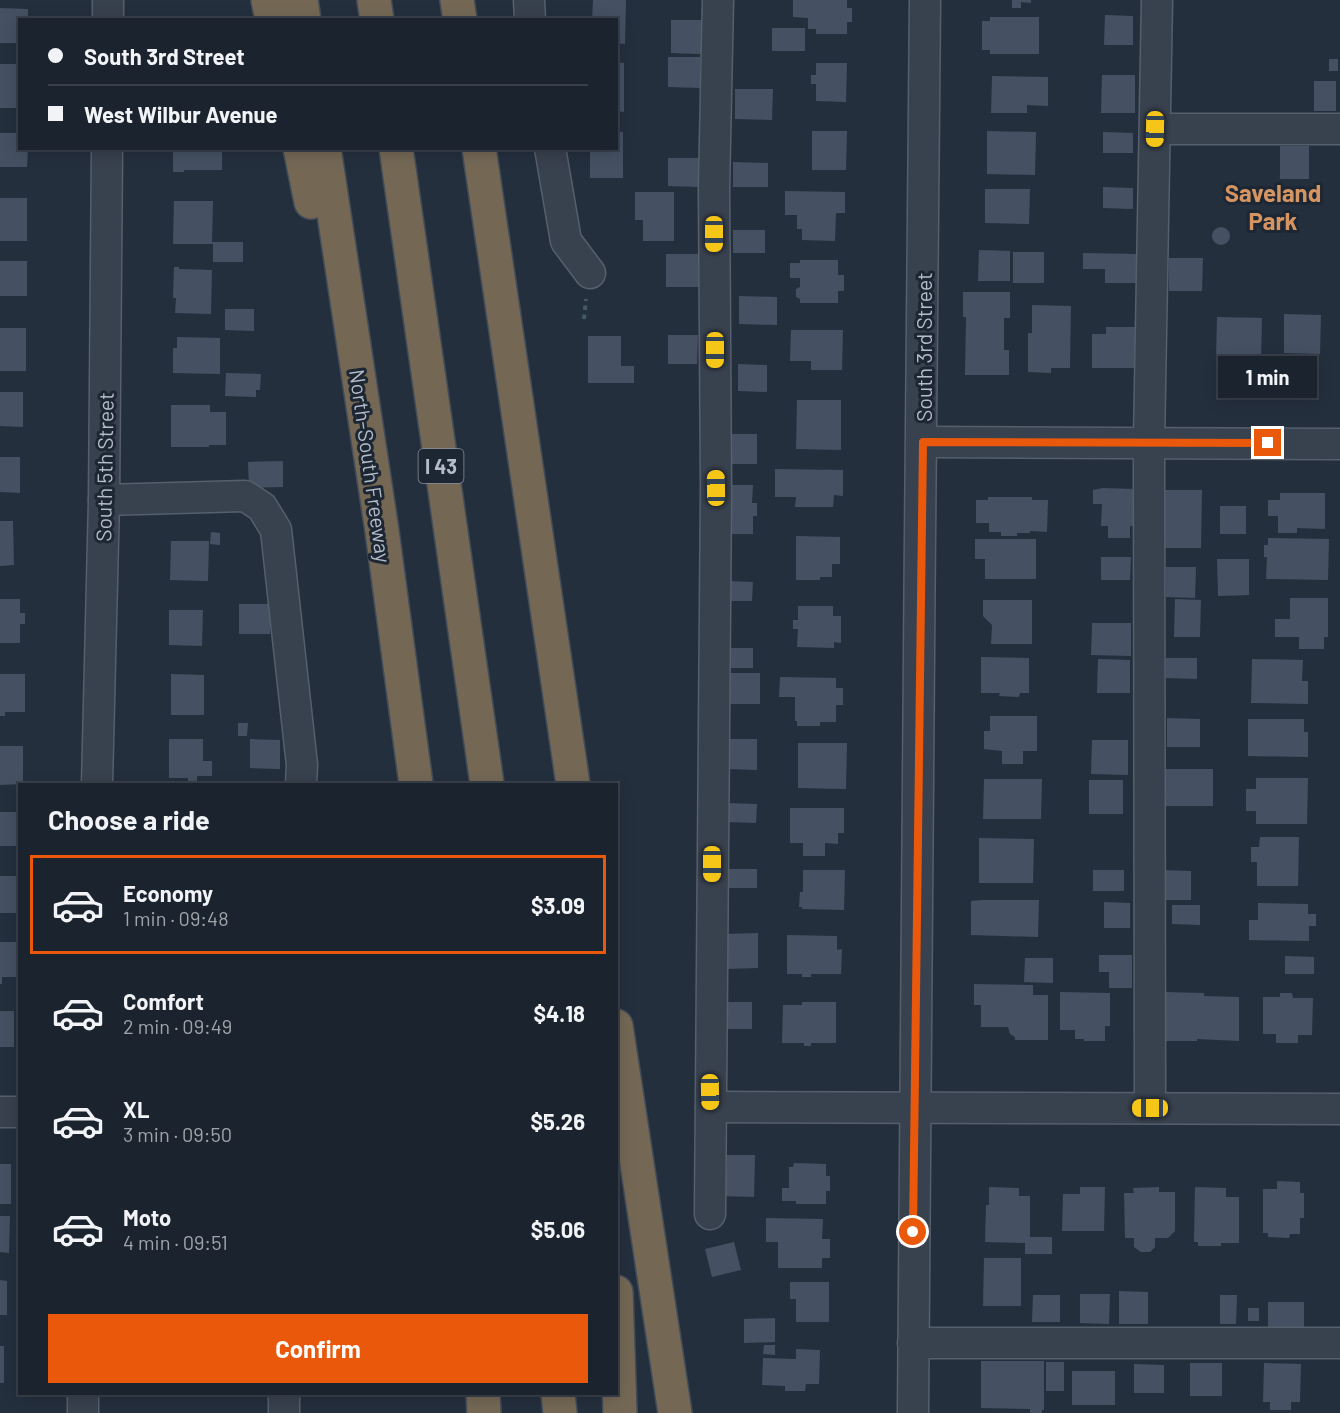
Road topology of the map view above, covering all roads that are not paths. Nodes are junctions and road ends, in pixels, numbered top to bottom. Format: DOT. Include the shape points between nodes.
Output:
graph roads {
  1 [pos="108,0"];
  2 [pos="268,0"];
  3 [pos="301,0"];
  4 [pos="374,0"];
  5 [pos="457,0"];
  6 [pos="529,0"];
  7 [pos="718,0"];
  8 [pos="925,0"];
  9 [pos="1156,0"];
  10 [pos="108,18"];
  11 [pos="272,18"];
  12 [pos="304,18"];
  13 [pos="377,18"];
  14 [pos="460,18"];
  15 [pos="530,18"];
  16 [pos="1155,129"];
  17 [pos="1340,129"];
  18 [pos="107,150"];
  19 [pos="300,150"];
  20 [pos="324,150"];
  21 [pos="396,150"];
  22 [pos="479,150"];
  23 [pos="550,150"];
  24 [pos="590,273"];
  25 [pos="923,442"];
  26 [pos="1149,442"];
  27 [pos="1340,444"];
  28 [pos="104,500"];
  29 [pos="382,531"];
  30 [pos="97,783"];
  31 [pos="301,783"];
  32 [pos="416,783"];
  33 [pos="487,783"];
  34 [pos="573,783"];
  35 [pos="618,1039"];
  36 [pos="711,1107"];
  37 [pos="913,1107"];
  38 [pos="1150,1108"];
  39 [pos="1340,1109"];
  40 [pos="0,1112"];
  41 [pos="18,1112"];
  42 [pos="710,1214"];
  43 [pos="913,1343"];
  44 [pos="1340,1343"];
  45 [pos="618,1352"];
  46 [pos="83,1395"];
  47 [pos="284,1395"];
  48 [pos="483,1395"];
  49 [pos="558,1395"];
  50 [pos="83,1413"];
  51 [pos="284,1413"];
  52 [pos="483,1413"];
  53 [pos="560,1413"];
  54 [pos="620,1413"];
  55 [pos="675,1413"];
  56 [pos="913,1413"];
  1 -- 10 [label="street"];
  2 -- 11 [label="highway"];
  3 -- 12 [label="highway"];
  4 -- 13 [label="highway"];
  5 -- 14 [label="highway"];
  6 -- 15 [label="street"];
  7 -- 36 [label="street"];
  8 -- 25 [label="street, South 3rd Street"];
  9 -- 16 [label="street"];
  16 -- 17 [label="street"];
  16 -- 26 [label="street"];
  18 -- 28 [label="street, South 5th Street"];
  19 -- 29 [label="highway"];
  20 -- 29 [label="highway, North-South Freeway"];
  21 -- 33 [label="highway, I 43"];
  22 -- 34 [label="highway"];
  23 -- 24 [label="street" via="566,241"];
  25 -- 26 [label="street"];
  25 -- 37 [label="street, South 3rd Street"];
  26 -- 27 [label="street"];
  26 -- 38 [label="street"];
  28 -- 30 [label="street, South 5th Street"];
  28 -- 31 [label="street" via="245,496 262,507 276,530"];
  29 -- 32 [label="highway, North-South Freeway"];
  35 -- 55 [label="highway"];
  36 -- 37 [label="street"];
  36 -- 42 [label="street"];
  37 -- 38 [label="street"];
  37 -- 43 [label="street, South 3rd Street"];
  38 -- 39 [label="street"];
  40 -- 41 [label="street"];
  43 -- 44 [label="street"];
  43 -- 56 [label="street, South 3rd Street"];
  45 -- 54 [label="highway"];
  46 -- 50 [label="street"];
  47 -- 51 [label="street"];
  48 -- 52 [label="highway"];
  49 -- 53 [label="highway"];
}
